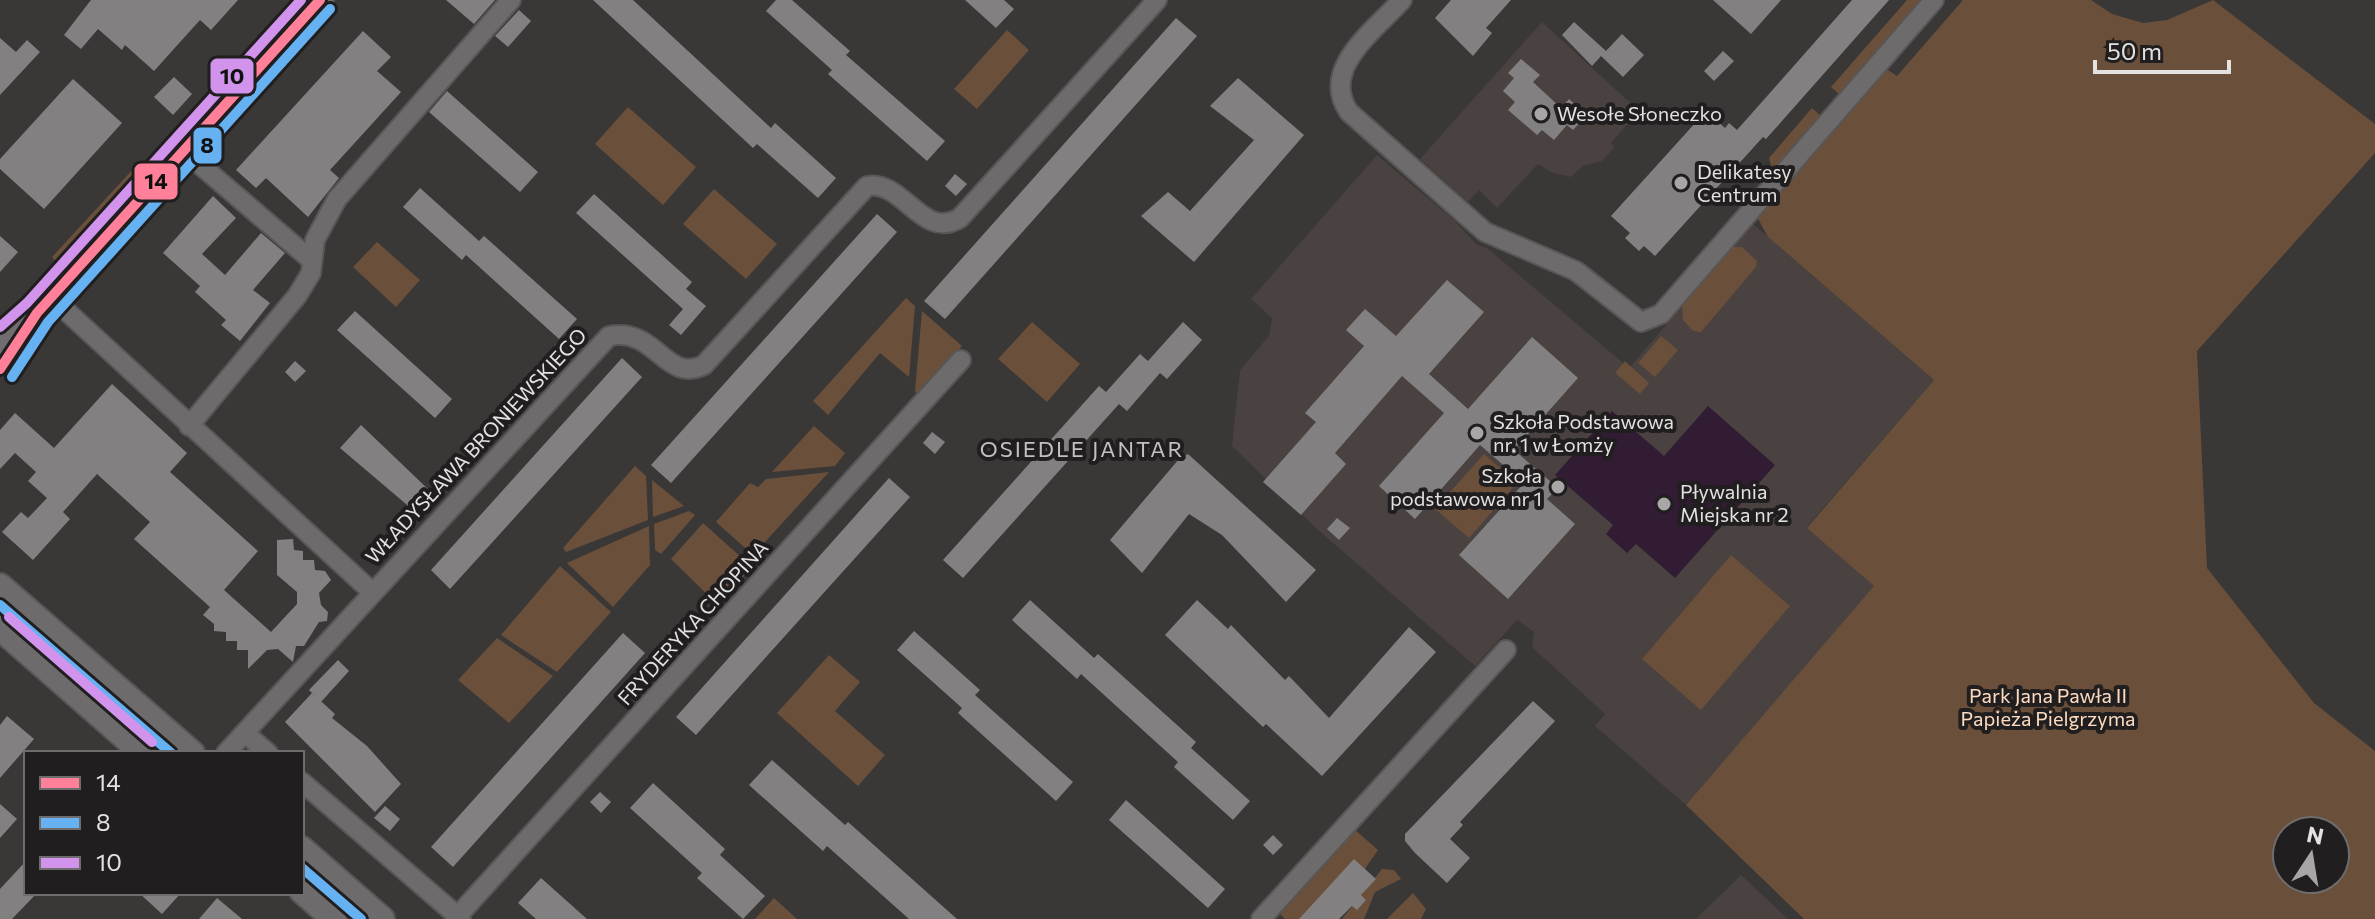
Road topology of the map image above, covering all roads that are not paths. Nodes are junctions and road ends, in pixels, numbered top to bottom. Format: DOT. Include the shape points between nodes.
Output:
graph roads {
  1 [pos="320,0"];
  2 [pos="511,0"];
  3 [pos="1157,0"];
  4 [pos="1402,0"];
  5 [pos="1934,0"];
  6 [pos="184,151"];
  7 [pos="310,259"];
  8 [pos="44,305"];
  9 [pos="0,346"];
  10 [pos="961,360"];
  11 [pos="0,369"];
  12 [pos="189,426"];
  13 [pos="0,586"];
  14 [pos="371,591"];
  15 [pos="0,628"];
  16 [pos="1506,650"];
  17 [pos="245,733"];
  18 [pos="141,751"];
  19 [pos="190,751"];
  20 [pos="228,751"];
  21 [pos="266,751"];
  22 [pos="304,784"];
  23 [pos="304,851"];
  24 [pos="304,893"];
  25 [pos="458,918"];
  26 [pos="334,919"];
  27 [pos="382,919"];
  28 [pos="1261,919"];
  1 -- 6 [label="main road"];
  2 -- 7 [label="street" via="345,188"];
  3 -- 14 [label="street, WŁADYSŁAWA BRONIEWSKIEGO" via="951,224 932,223 892,191 867,186 704,365 686,371 643,339 621,333 609,336"];
  4 -- 5 [label="street" via="1343,66 1339,85 1349,112 1485,232 1576,271 1641,322 1661,314"];
  6 -- 7 [label="street"];
  6 -- 8 [label="main road"];
  7 -- 12 [label="street" via="311,273 297,296"];
  8 -- 9 [label="main road"];
  8 -- 11 [label="main road"];
  8 -- 12 [label="street"];
  10 -- 25 [label="street, FRYDERYKA CHOPINA"];
  12 -- 14 [label="street"];
  13 -- 19 [label="street"];
  14 -- 17 [label="street, WŁADYSŁAWA BRONIEWSKIEGO"];
  15 -- 18 [label="street"];
  16 -- 28 [label="street"];
  17 -- 20 [label="street, WŁADYSŁAWA BRONIEWSKIEGO"];
  17 -- 21 [label="street"];
  22 -- 25 [label="street"];
  23 -- 27 [label="street"];
  24 -- 26 [label="street"];
}
